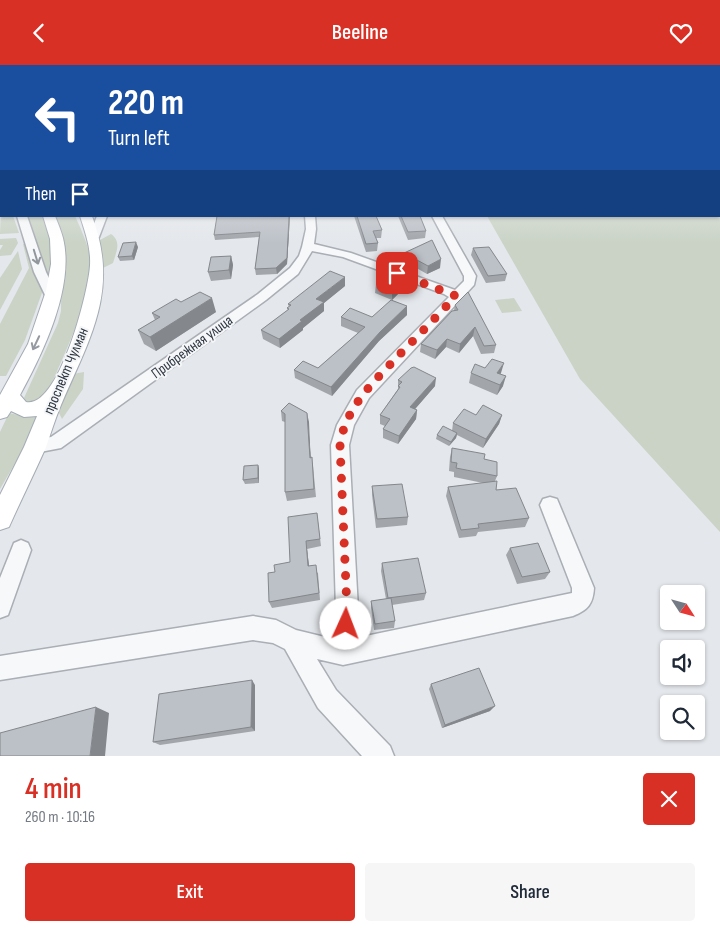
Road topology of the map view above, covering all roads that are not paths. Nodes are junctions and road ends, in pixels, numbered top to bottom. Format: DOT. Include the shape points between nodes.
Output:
graph roads {
  1 [pos="22,217"];
  2 [pos="49,217"];
  3 [pos="86,217"];
  4 [pos="102,217"];
  5 [pos="310,217"];
  6 [pos="439,217"];
  7 [pos="94,237"];
  8 [pos="308,247"];
  9 [pos="456,296"];
  10 [pos="52,297"];
  11 [pos="54,398"];
  12 [pos="5,404"];
  13 [pos="35,446"];
  14 [pos="550,505"];
  15 [pos="0,519"];
  16 [pos="21,550"];
  17 [pos="0,607"];
  18 [pos="293,641"];
  19 [pos="343,653"];
  20 [pos="0,668"];
  21 [pos="380,756"];
  1 -- 10 [label="street, one-way" via="40,272"];
  2 -- 10 [label="main road" via="59,255"];
  3 -- 7 [label="main road, проспект Чулман"];
  4 -- 7 [label="street"];
  5 -- 8 [label="street, Прибрежная улица"];
  6 -- 9 [label="street" via="470,276 470,282"];
  7 -- 11 [label="main road, проспект Чулман" via="97,274 92,307"];
  8 -- 9 [label="street" via="348,255"];
  8 -- 13 [label="street, Прибрежная улица" via="294,271 255,301 55,443"];
  9 -- 19 [label="street" via="363,394 342,431 347,609"];
  10 -- 12 [label="main road, one-way" via="44,324"];
  11 -- 12 [label="main road" via="38,408 23,410"];
  11 -- 13 [label="main road, проспект Чулман"];
  13 -- 15 [label="main road, проспект Чулман"];
  14 -- 19 [label="street" via="583,587 582,599 573,605"];
  16 -- 17 [label="street"];
  18 -- 19 [label="street"];
  18 -- 20 [label="street" via="276,632 253,628"];
  18 -- 21 [label="street" via="327,699"];
}
